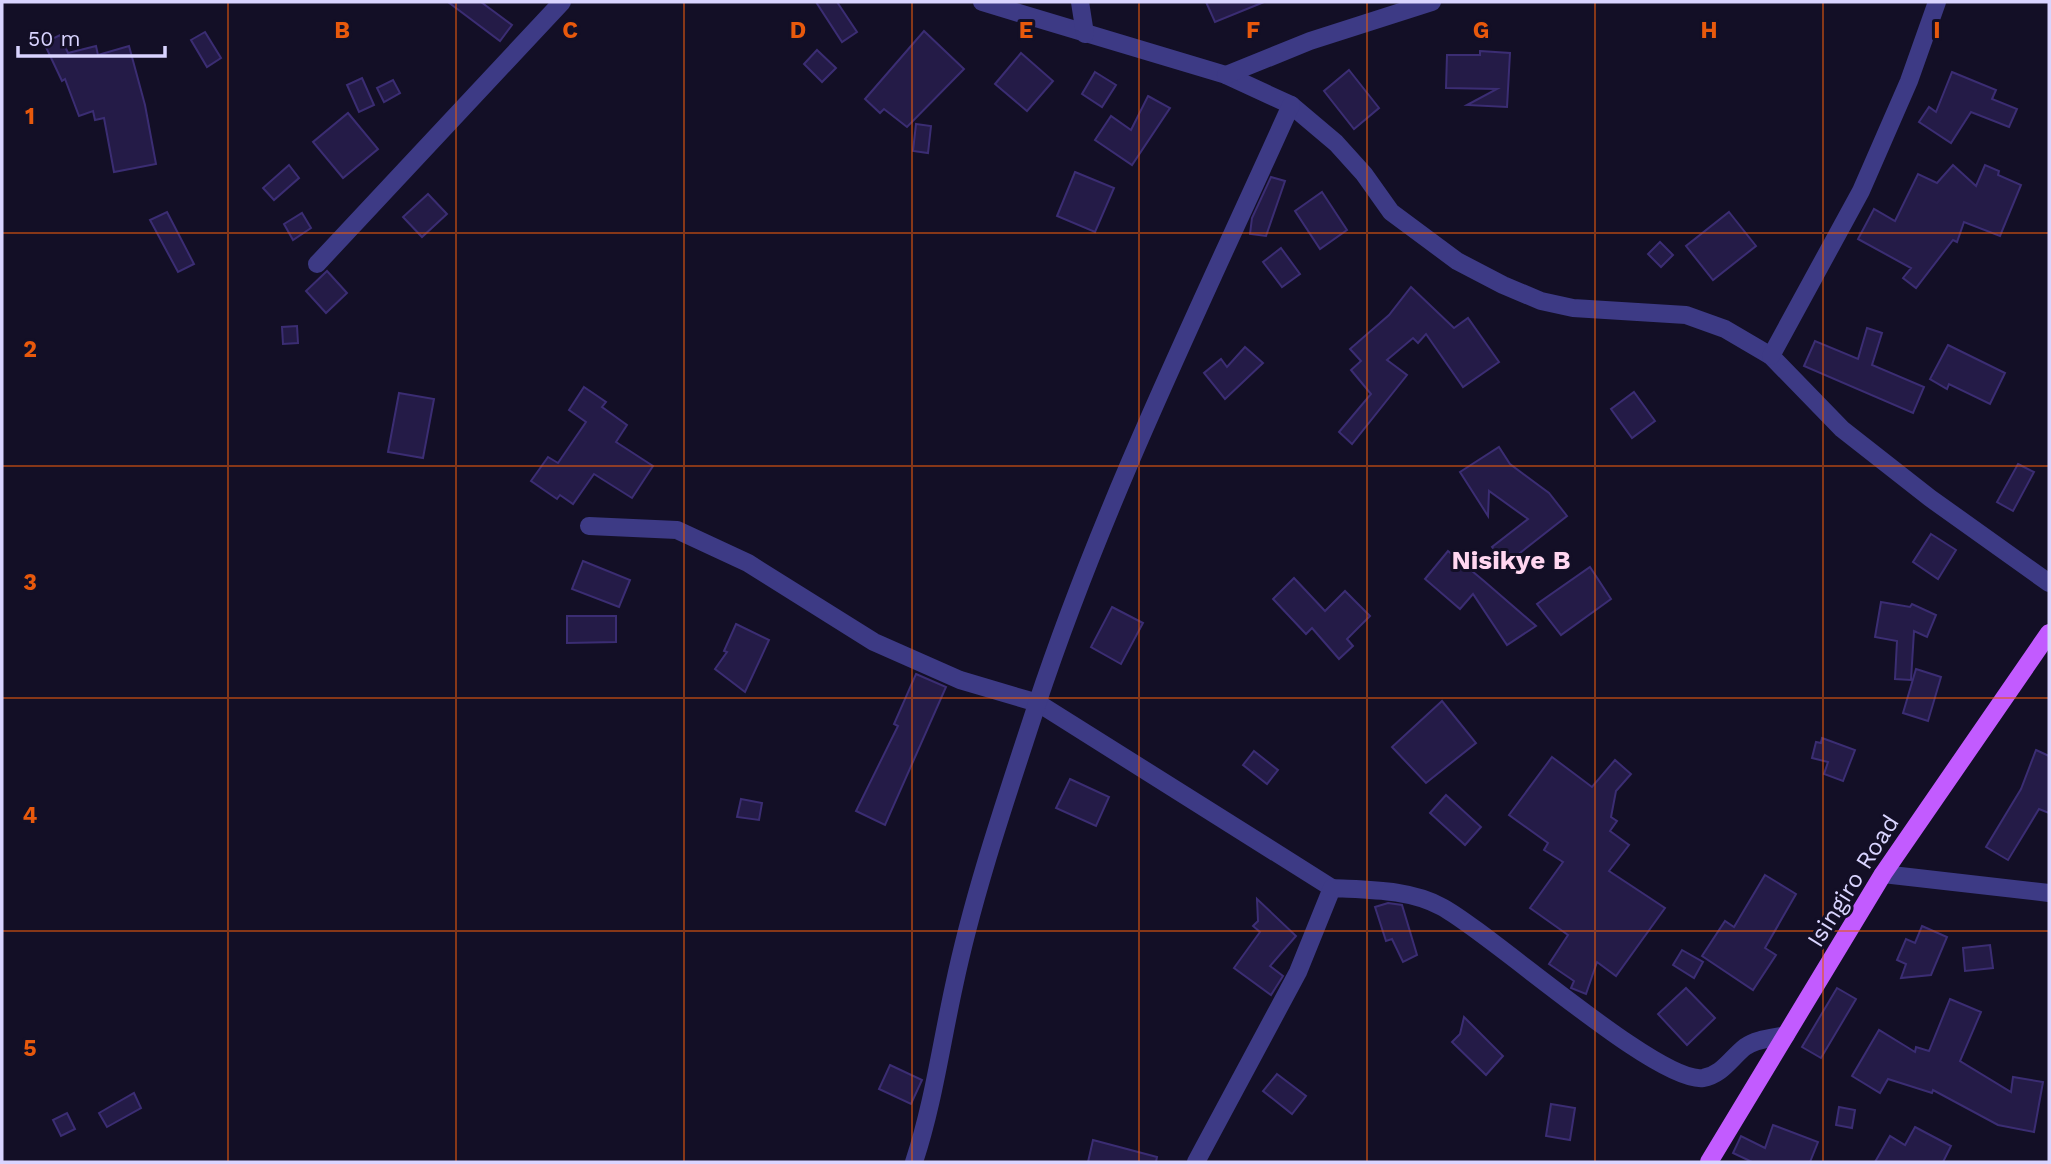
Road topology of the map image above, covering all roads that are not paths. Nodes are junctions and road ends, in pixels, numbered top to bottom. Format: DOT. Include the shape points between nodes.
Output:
graph roads {
  1 [pos="562,2"];
  2 [pos="982,2"];
  3 [pos="1080,2"];
  4 [pos="1432,2"];
  5 [pos="1937,2"];
  6 [pos="1380,9"];
  7 [pos="1085,34"];
  8 [pos="1226,75"];
  9 [pos="1291,105"];
  10 [pos="317,264"];
  11 [pos="1771,356"];
  12 [pos="589,526"];
  13 [pos="2049,583"];
  14 [pos="2049,633"];
  15 [pos="1038,703"];
  16 [pos="1883,874"];
  17 [pos="1332,888"];
  18 [pos="2049,893"];
  19 [pos="1786,1035"];
  20 [pos="914,1162"];
  21 [pos="1196,1162"];
  22 [pos="1709,1162"];
  1 -- 10 [label="street"];
  2 -- 7 [label="street"];
  3 -- 7 [label="street"];
  4 -- 6 [label="street"];
  5 -- 11 [label="street" via="1861,191"];
  6 -- 8 [label="street"];
  7 -- 8 [label="street"];
  8 -- 9 [label="street"];
  9 -- 11 [label="street" via="1336,143 1391,212 1457,261 1503,285 1573,309 1686,315 1725,329"];
  9 -- 15 [label="street" via="1158,390 1105,518"];
  11 -- 13 [label="street" via="1842,429"];
  12 -- 15 [label="street" via="677,530 748,563 874,642 960,680"];
  14 -- 16 [label="main road, Isingiro Road"];
  15 -- 17 [label="street"];
  15 -- 20 [label="street" via="954,984 937,1078"];
  16 -- 18 [label="street"];
  16 -- 19 [label="main road, Isingiro Road"];
  17 -- 19 [label="street" via="1396,892 1440,905 1675,1074 1704,1078 1720,1071 1746,1046"];
  17 -- 21 [label="street" via="1298,972"];
  19 -- 22 [label="main road, Isingiro Road"];
}
